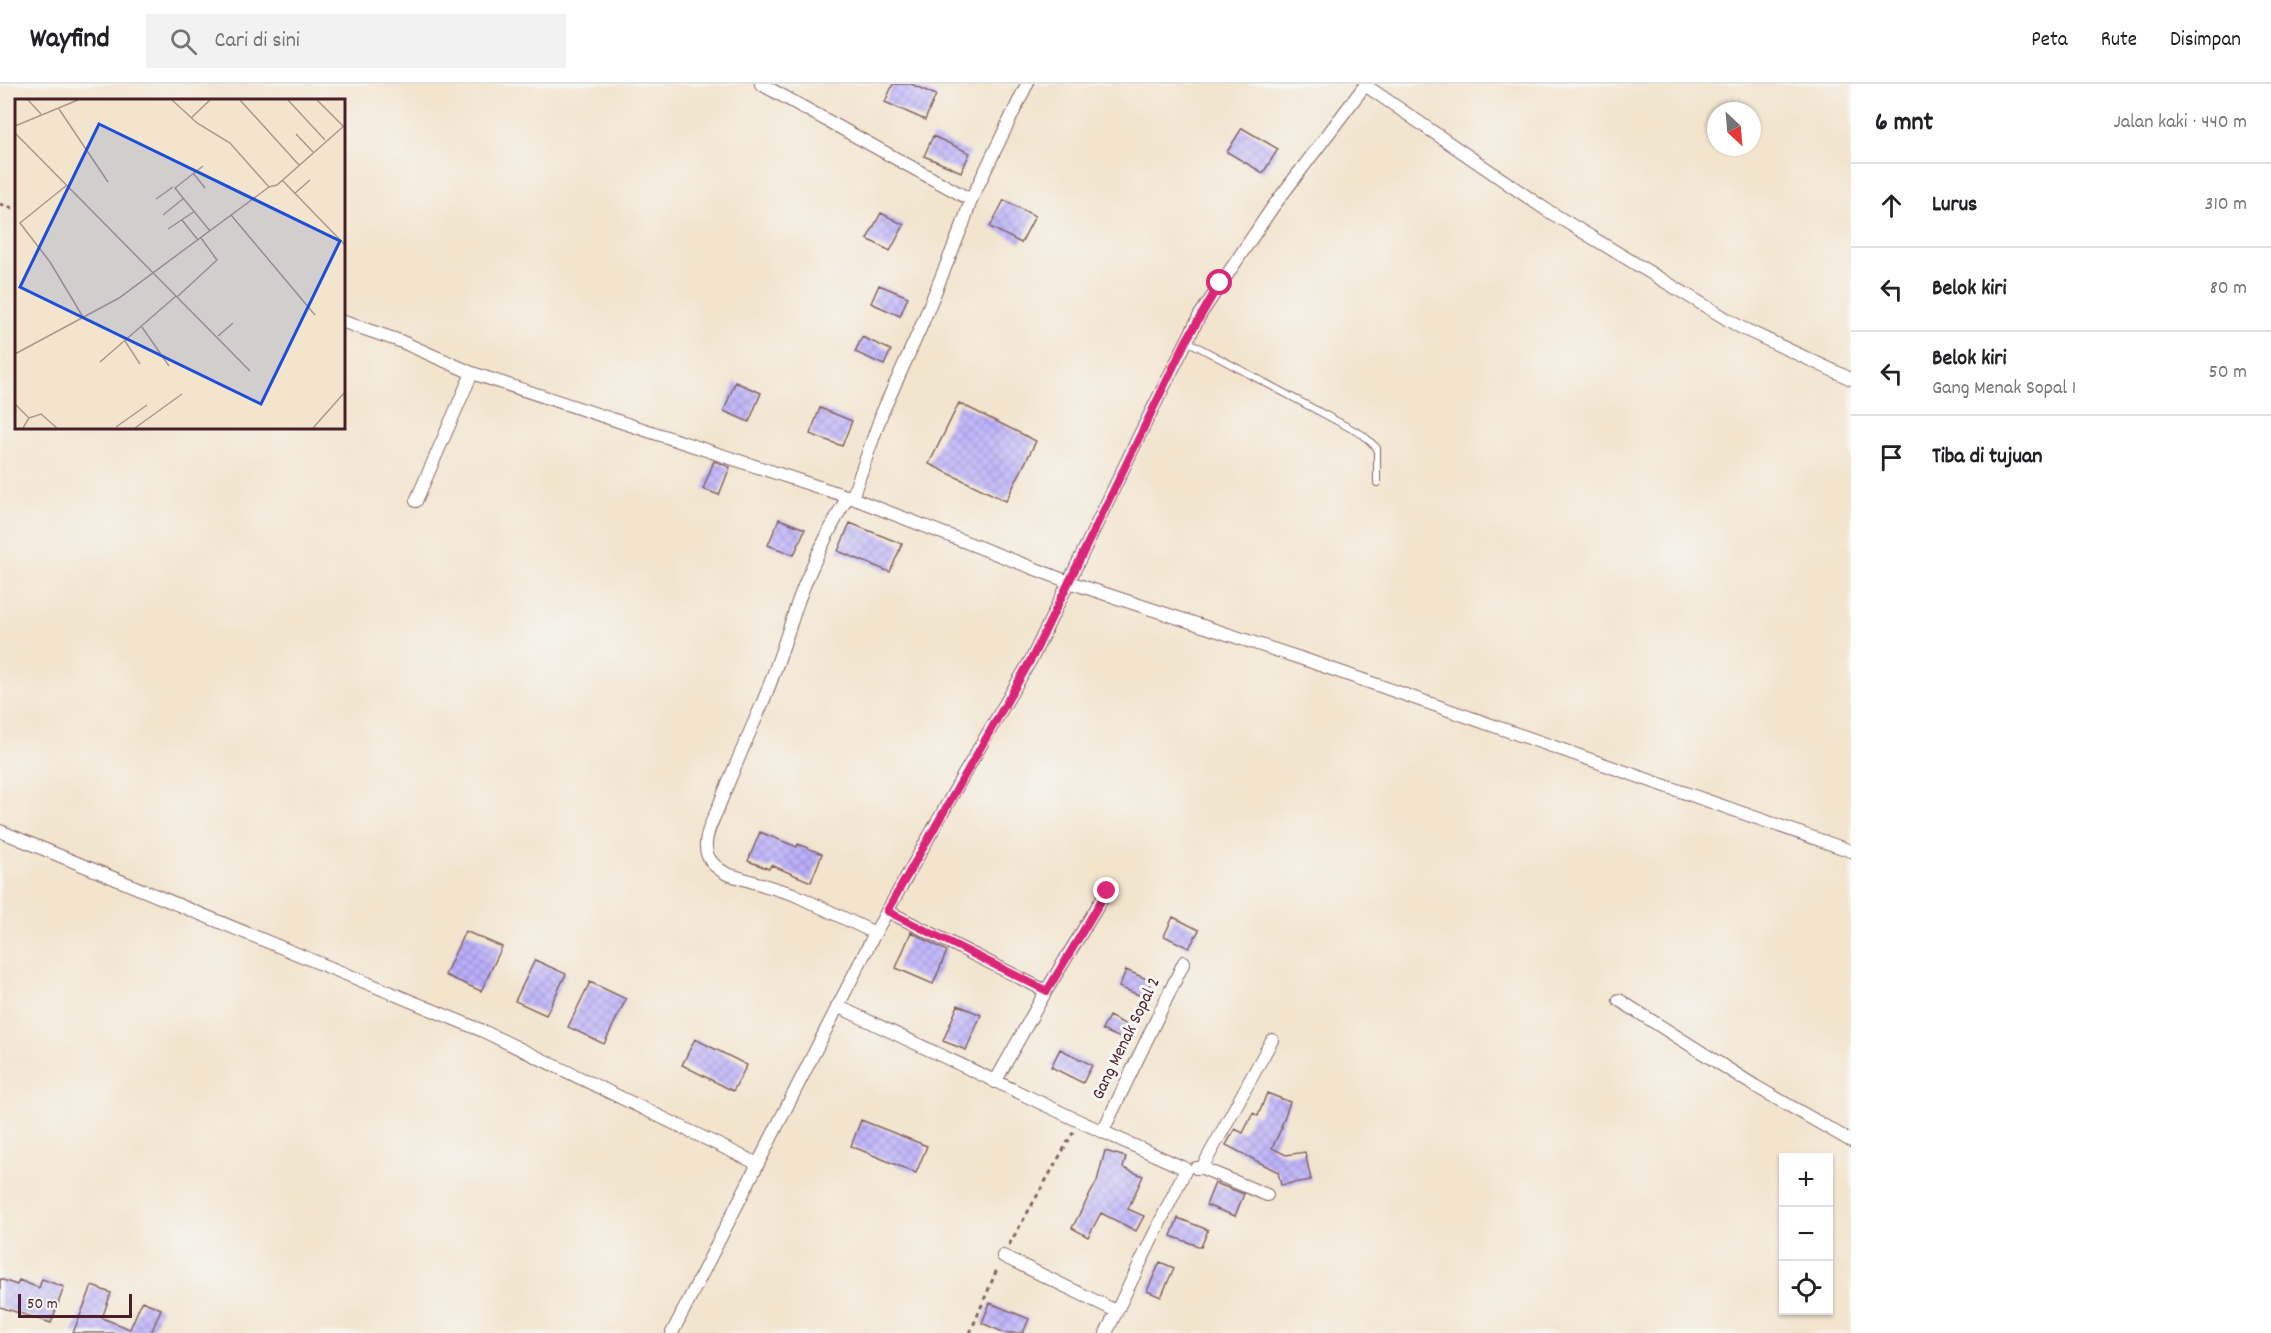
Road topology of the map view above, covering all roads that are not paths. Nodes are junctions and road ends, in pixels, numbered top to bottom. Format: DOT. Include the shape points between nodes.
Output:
graph roads {
  1 [pos="761,84"];
  2 [pos="1027,84"];
  3 [pos="1365,84"];
  4 [pos="971,200"];
  5 [pos="345,321"];
  6 [pos="1186,341"];
  7 [pos="472,373"];
  8 [pos="1851,379"];
  9 [pos="1377,483"];
  10 [pos="852,494"];
  11 [pos="416,501"];
  12 [pos="1069,582"];
  13 [pos="0,831"];
  14 [pos="1851,851"];
  15 [pos="1107,891"];
  16 [pos="887,911"];
  17 [pos="875,933"];
  18 [pos="1184,962"];
  19 [pos="1047,991"];
  20 [pos="1619,1000"];
  21 [pos="837,1006"];
  22 [pos="1272,1040"];
  23 [pos="995,1082"];
  24 [pos="1103,1131"];
  25 [pos="1851,1141"];
  26 [pos="758,1164"];
  27 [pos="1186,1168"];
  28 [pos="1202,1168"];
  29 [pos="1267,1196"];
  30 [pos="1003,1256"];
  31 [pos="1116,1311"];
  32 [pos="672,1333"];
  33 [pos="1106,1333"];
  1 -- 4 [label="street"];
  2 -- 4 [label="street"];
  3 -- 6 [label="street" via="1248,242"];
  3 -- 8 [label="street" via="1545,209 1740,327"];
  4 -- 10 [label="street"];
  5 -- 7 [label="street"];
  6 -- 9 [label="lane" via="1363,435 1377,448"];
  6 -- 12 [label="street"];
  7 -- 10 [label="street"];
  7 -- 11 [label="street"];
  10 -- 12 [label="street"];
  10 -- 17 [label="street" via="827,534 799,599 783,651 705,845 711,862 727,874 793,894"];
  12 -- 14 [label="street" via="1306,660"];
  12 -- 16 [label="street" via="1033,656"];
  13 -- 26 [label="street" via="483,1031"];
  15 -- 19 [label="street"];
  16 -- 17 [label="street"];
  16 -- 19 [label="street"];
  17 -- 21 [label="street"];
  18 -- 24 [label="street, Gang Menak Sopal 2"];
  19 -- 23 [label="street"];
  20 -- 25 [label="street"];
  21 -- 23 [label="street"];
  21 -- 26 [label="street"];
  22 -- 28 [label="street"];
  23 -- 24 [label="street"];
  24 -- 27 [label="street"];
  26 -- 32 [label="street"];
  27 -- 28 [label="street"];
  27 -- 31 [label="street"];
  28 -- 29 [label="street"];
  30 -- 31 [label="street"];
  31 -- 33 [label="street"];
}
